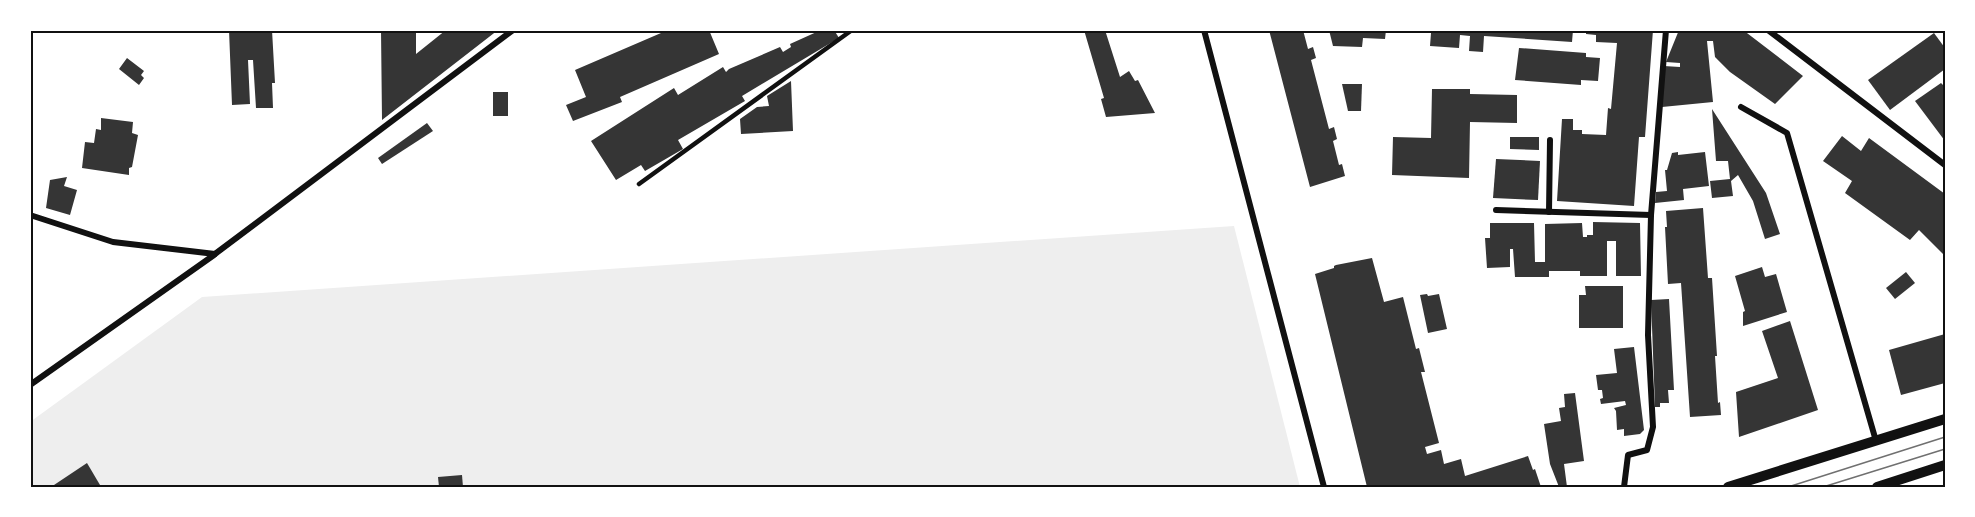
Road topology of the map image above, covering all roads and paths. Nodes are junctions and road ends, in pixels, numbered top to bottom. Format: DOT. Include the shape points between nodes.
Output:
graph roads {
  1 [pos="513,30"];
  2 [pos="852,30"];
  3 [pos="1204,30"];
  4 [pos="1666,30"];
  5 [pos="1768,30"];
  6 [pos="1741,107"];
  7 [pos="1550,140"];
  8 [pos="1945,165"];
  9 [pos="639,184"];
  10 [pos="1496,210"];
  11 [pos="1549,212"];
  12 [pos="30,215"];
  13 [pos="1651,215"];
  14 [pos="215,254"];
  15 [pos="30,385"];
  16 [pos="1945,419"];
  17 [pos="1876,441"];
  18 [pos="1945,465"];
  19 [pos="1881,486"];
  20 [pos="1324,487"];
  21 [pos="1624,487"];
  22 [pos="1728,487"];
  1 -- 14 [label="street"];
  2 -- 9 [label="lane"];
  3 -- 20 [label="street"];
  4 -- 13 [label="street"];
  5 -- 8 [label="street"];
  6 -- 17 [label="street" via="1787,133"];
  7 -- 11 [label="street"];
  10 -- 11 [label="street"];
  11 -- 13 [label="street"];
  12 -- 14 [label="street" via="112,242"];
  13 -- 21 [label="street" via="1648,335 1653,427 1647,450 1628,455"];
  14 -- 15 [label="street"];
  16 -- 17 [label="street"];
  17 -- 22 [label="street"];
  18 -- 19 [label="street"];
}
